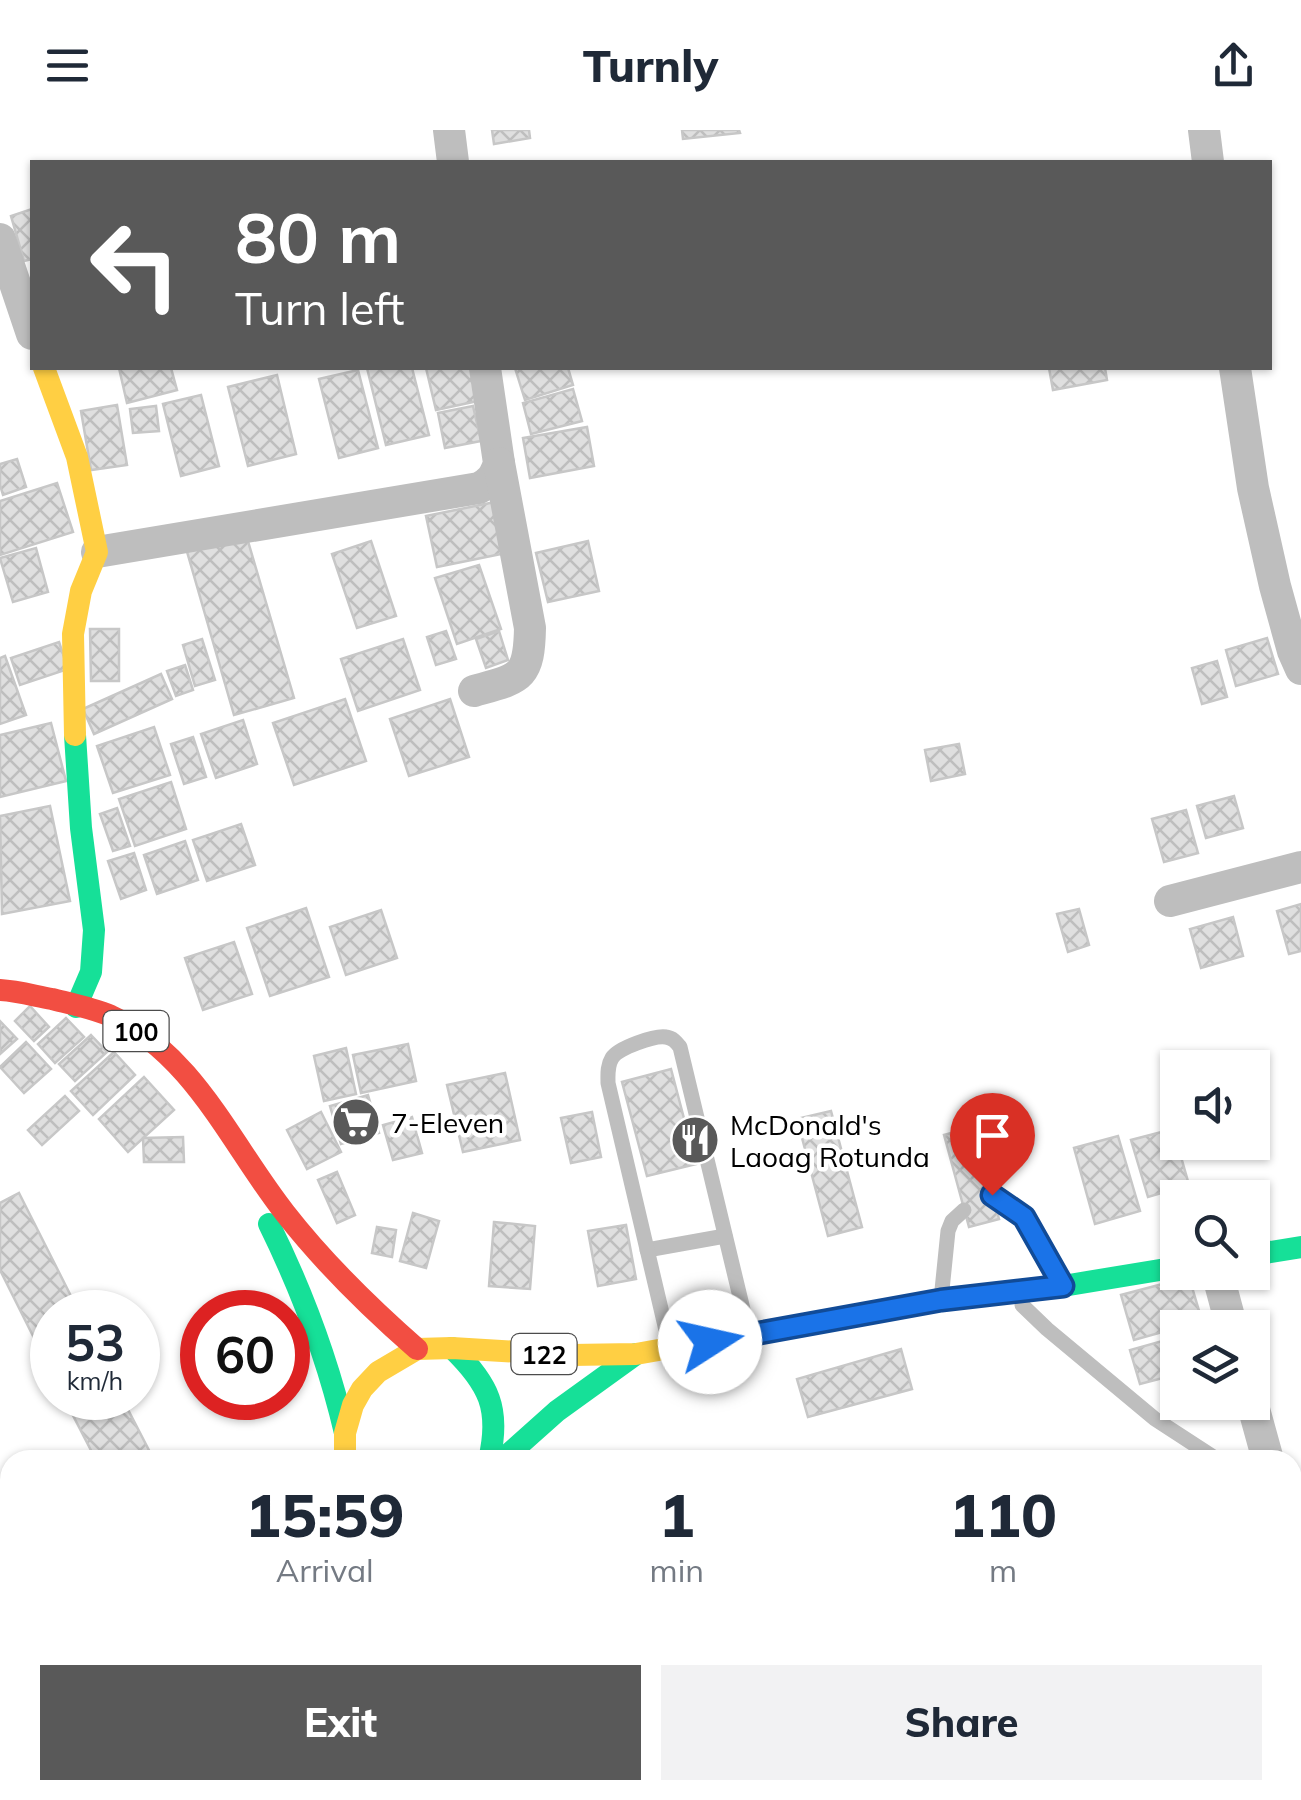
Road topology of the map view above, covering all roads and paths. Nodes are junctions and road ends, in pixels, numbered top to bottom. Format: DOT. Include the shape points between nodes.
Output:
graph roads {
  1 [pos="448,130"];
  2 [pos="1204,130"];
  3 [pos="452,160"];
  4 [pos="1208,160"];
  5 [pos="0,239"];
  6 [pos="30,328"];
  7 [pos="45,370"];
  8 [pos="485,370"];
  9 [pos="1235,370"];
  10 [pos="500,463"];
  11 [pos="97,552"];
  12 [pos="1301,670"];
  13 [pos="474,691"];
  14 [pos="1301,866"];
  15 [pos="1170,901"];
  16 [pos="0,990"];
  17 [pos="76,1006"];
  18 [pos="231,1137"];
  19 [pos="992,1195"];
  20 [pos="964,1210"];
  21 [pos="725,1236"];
  22 [pos="1301,1247"];
  23 [pos="647,1250"];
  24 [pos="1270,1252"];
  25 [pos="1160,1270"];
  26 [pos="1063,1286"];
  27 [pos="1009,1292"];
  28 [pos="941,1300"];
  29 [pos="749,1334"];
  30 [pos="452,1348"];
  31 [pos="670,1348"];
  32 [pos="416,1349"];
  33 [pos="636,1354"];
  34 [pos="1257,1420"];
  35 [pos="344,1450"];
  36 [pos="344,1450"];
  37 [pos="491,1450"];
  38 [pos="513,1450"];
  39 [pos="1203,1450"];
  40 [pos="1265,1450"];
  1 -- 3 [label="street"];
  2 -- 4 [label="street"];
  5 -- 6 [label="street"];
  7 -- 11 [label="main road" via="77,456"];
  8 -- 10 [label="street"];
  9 -- 12 [label="street" via="1253,488"];
  10 -- 11 [label="street" via="479,488"];
  10 -- 13 [label="street" via="530,628 529,655 512,680"];
  11 -- 17 [label="main road" via="73,634 81,828 94,930 92,972"];
  14 -- 15 [label="street"];
  16 -- 17 [label="main road, 100"];
  17 -- 18 [label="main road, 100" via="123,1023 173,1058"];
  18 -- 32 [label="main road, 100" via="328,1265"];
  18 -- 35 [label="main road, 100" via="334,1384"];
  19 -- 26 [label="lane" via="1024,1217"];
  20 -- 28 [label="lane" via="948,1231"];
  21 -- 23 [label="lane"];
  21 -- 23 [label="lane" via="680,1047 664,1036 620,1049 607,1070"];
  21 -- 29 [label="lane"];
  22 -- 24 [label="main road"];
  23 -- 31 [label="lane"];
  25 -- 26 [label="main road, 122"];
  26 -- 27 [label="main road, 122"];
  27 -- 28 [label="main road, 122"];
  27 -- 39 [label="lane" via="1155,1419"];
  28 -- 29 [label="main road, 122"];
  29 -- 31 [label="main road, 122"];
  30 -- 32 [label="main road"];
  30 -- 33 [label="main road, 122"];
  30 -- 37 [label="main road" via="493,1402"];
  31 -- 33 [label="main road, 122"];
  32 -- 36 [label="main road, 100" via="362,1389"];
  33 -- 38 [label="main road, 122"];
  34 -- 40 [label="street"];
}
